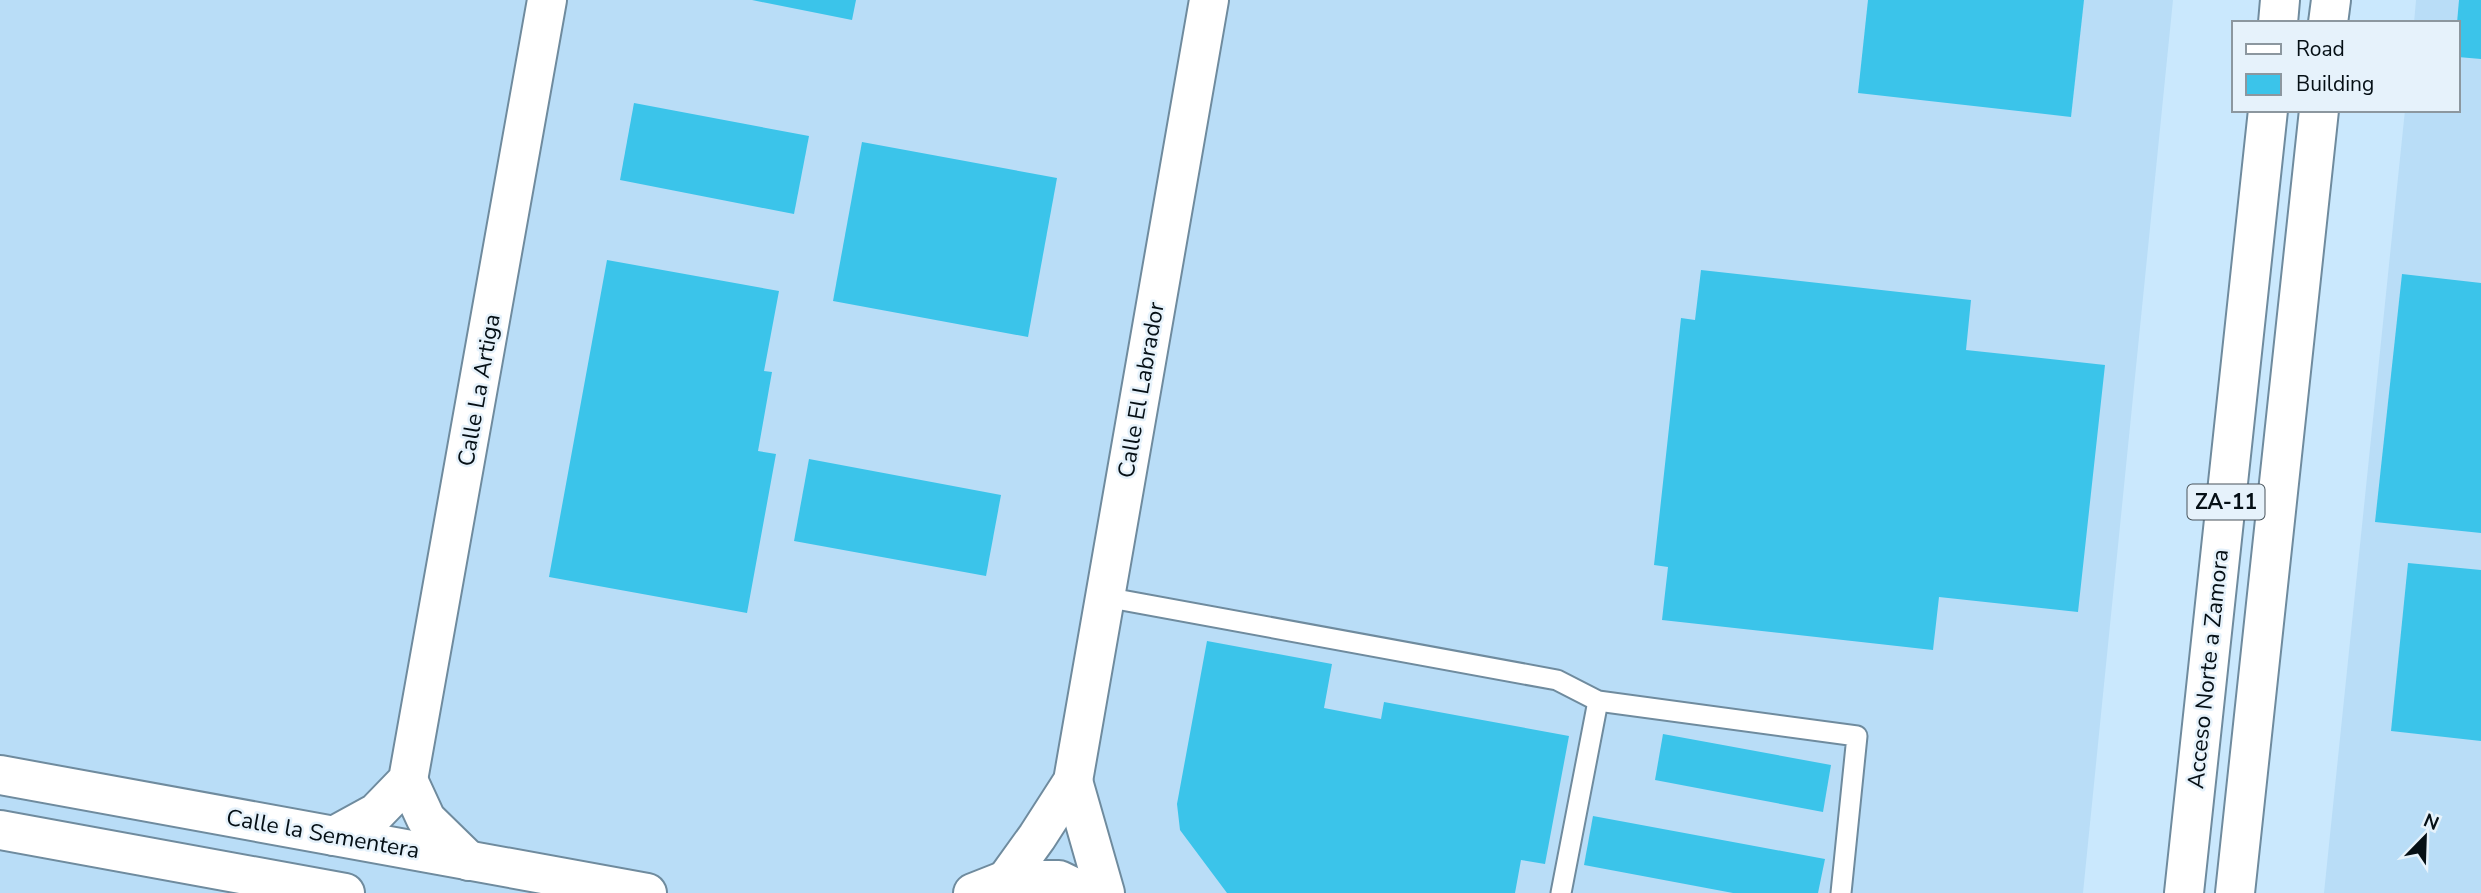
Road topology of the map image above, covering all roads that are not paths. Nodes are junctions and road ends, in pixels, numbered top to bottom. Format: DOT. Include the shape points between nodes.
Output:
graph roads {
  1 [pos="547,0"];
  2 [pos="1209,0"];
  3 [pos="2280,0"];
  4 [pos="2330,0"];
  5 [pos="2277,21"];
  6 [pos="2328,21"];
  7 [pos="2268,112"];
  8 [pos="2319,112"];
  9 [pos="1105,597"];
  10 [pos="1598,701"];
  11 [pos="0,775"];
  12 [pos="408,780"];
  13 [pos="1073,781"];
  14 [pos="0,831"];
  15 [pos="334,836"];
  16 [pos="469,861"];
  17 [pos="990,887"];
  18 [pos="336,892"];
  19 [pos="647,893"];
  20 [pos="1086,893"];
  21 [pos="1105,893"];
  22 [pos="1561,893"];
  23 [pos="1841,893"];
  24 [pos="2184,893"];
  25 [pos="2235,893"];
  1 -- 12 [label="main road, Calle La Artiga"];
  2 -- 9 [label="main road, Calle El Labrador"];
  3 -- 5 [label="main road"];
  4 -- 6 [label="main road"];
  7 -- 24 [label="main road, Acceso Norte a Zamora / ZA-11"];
  8 -- 25 [label="main road, ZA-11"];
  9 -- 10 [label="lane" via="1558,680"];
  9 -- 13 [label="main road, Calle El Labrador"];
  10 -- 22 [label="lane"];
  10 -- 23 [label="lane" via="1857,736"];
  11 -- 15 [label="main road, Calle la Sementera"];
  12 -- 15 [label="main road" via="376,813"];
  12 -- 16 [label="main road" via="426,819"];
  13 -- 17 [label="main road, Calle El Labrador" via="1038,837"];
  13 -- 21 [label="main road, Calle El Labrador"];
  14 -- 18 [label="main road"];
  15 -- 16 [label="main road, Calle la Sementera"];
  16 -- 19 [label="main road, Calle la Sementera"];
  17 -- 20 [label="main road" via="1059,880"];
}
